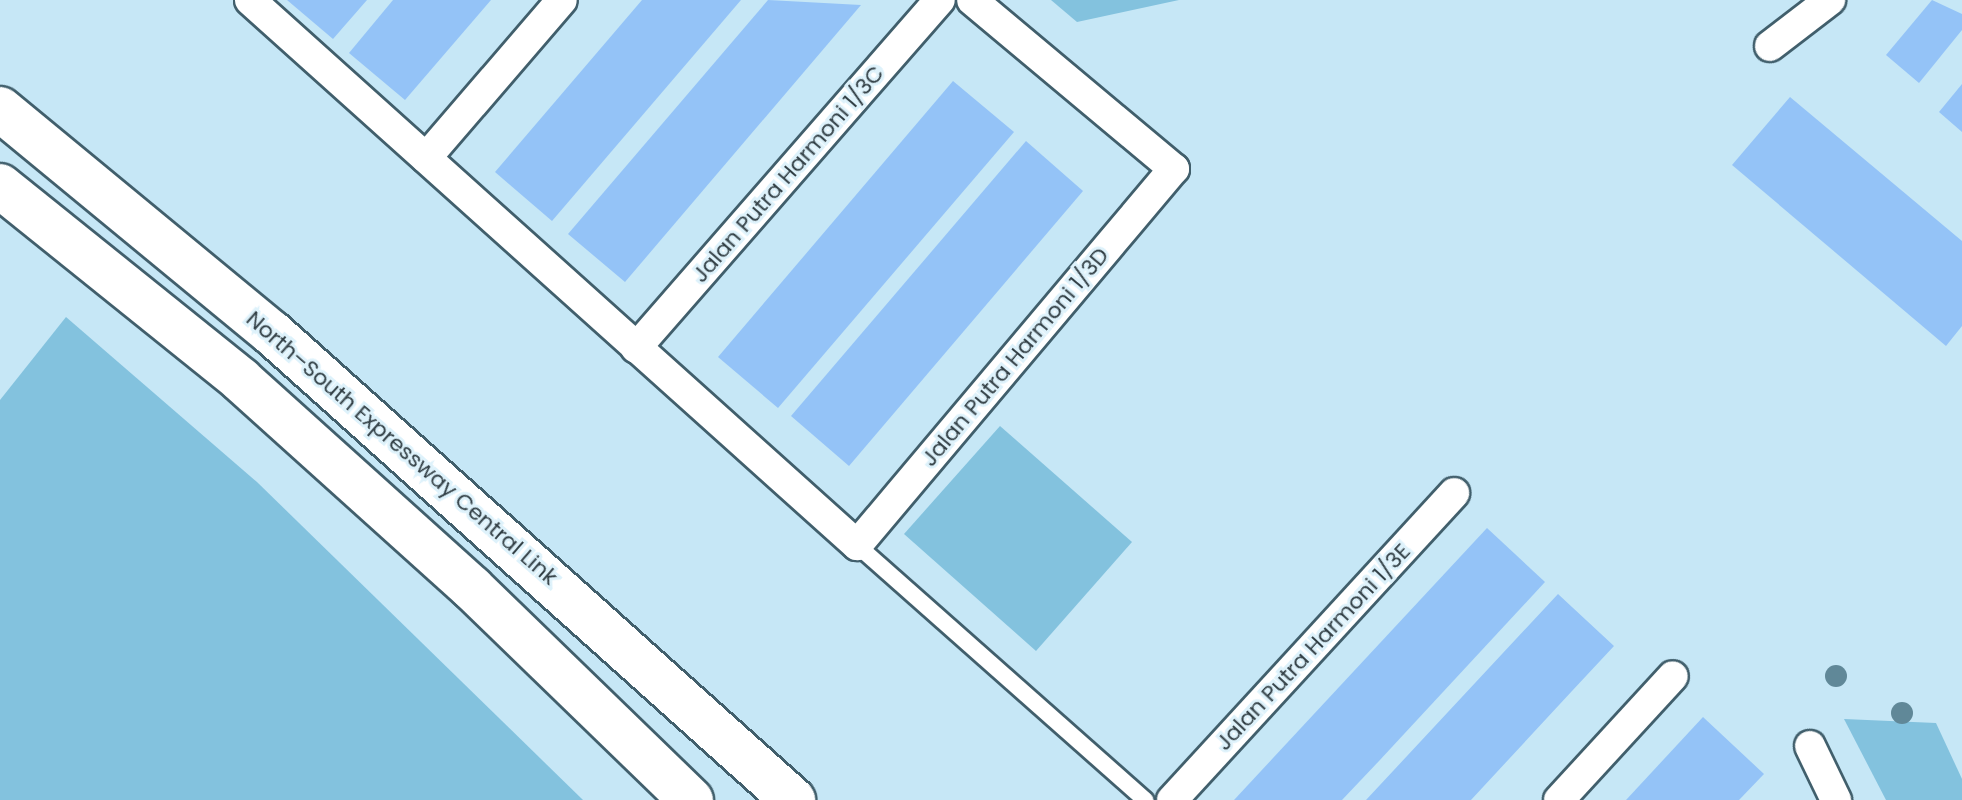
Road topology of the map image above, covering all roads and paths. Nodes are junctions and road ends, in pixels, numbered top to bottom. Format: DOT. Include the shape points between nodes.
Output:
graph roads {
  1 [pos="250,0"];
  2 [pos="562,0"];
  3 [pos="940,0"];
  4 [pos="972,0"];
  5 [pos="1830,0"];
  6 [pos="1770,46"];
  7 [pos="0,109"];
  8 [pos="426,158"];
  9 [pos="0,186"];
  10 [pos="636,348"];
  11 [pos="1454,493"];
  12 [pos="857,545"];
  13 [pos="1673,676"];
  14 [pos="1810,746"];
  15 [pos="691,800"];
  16 [pos="793,800"];
  17 [pos="1145,800"];
  18 [pos="1172,800"];
  19 [pos="1559,800"];
  20 [pos="1836,800"];
  1 -- 8 [label="street"];
  2 -- 8 [label="street"];
  3 -- 10 [label="street, Jalan Putra Harmoni 1/3C"];
  4 -- 12 [label="street, Jalan Putra Harmoni 1/3D" via="1174,169"];
  5 -- 6 [label="street"];
  7 -- 16 [label="highway, North–South Expressway Central Link" via="284,343"];
  8 -- 10 [label="street"];
  9 -- 15 [label="highway" via="264,401 472,588"];
  10 -- 12 [label="street"];
  11 -- 18 [label="street, Jalan Putra Harmoni 1/3E"];
  12 -- 17 [label="lane"];
  13 -- 19 [label="street"];
  14 -- 20 [label="street"];
}
